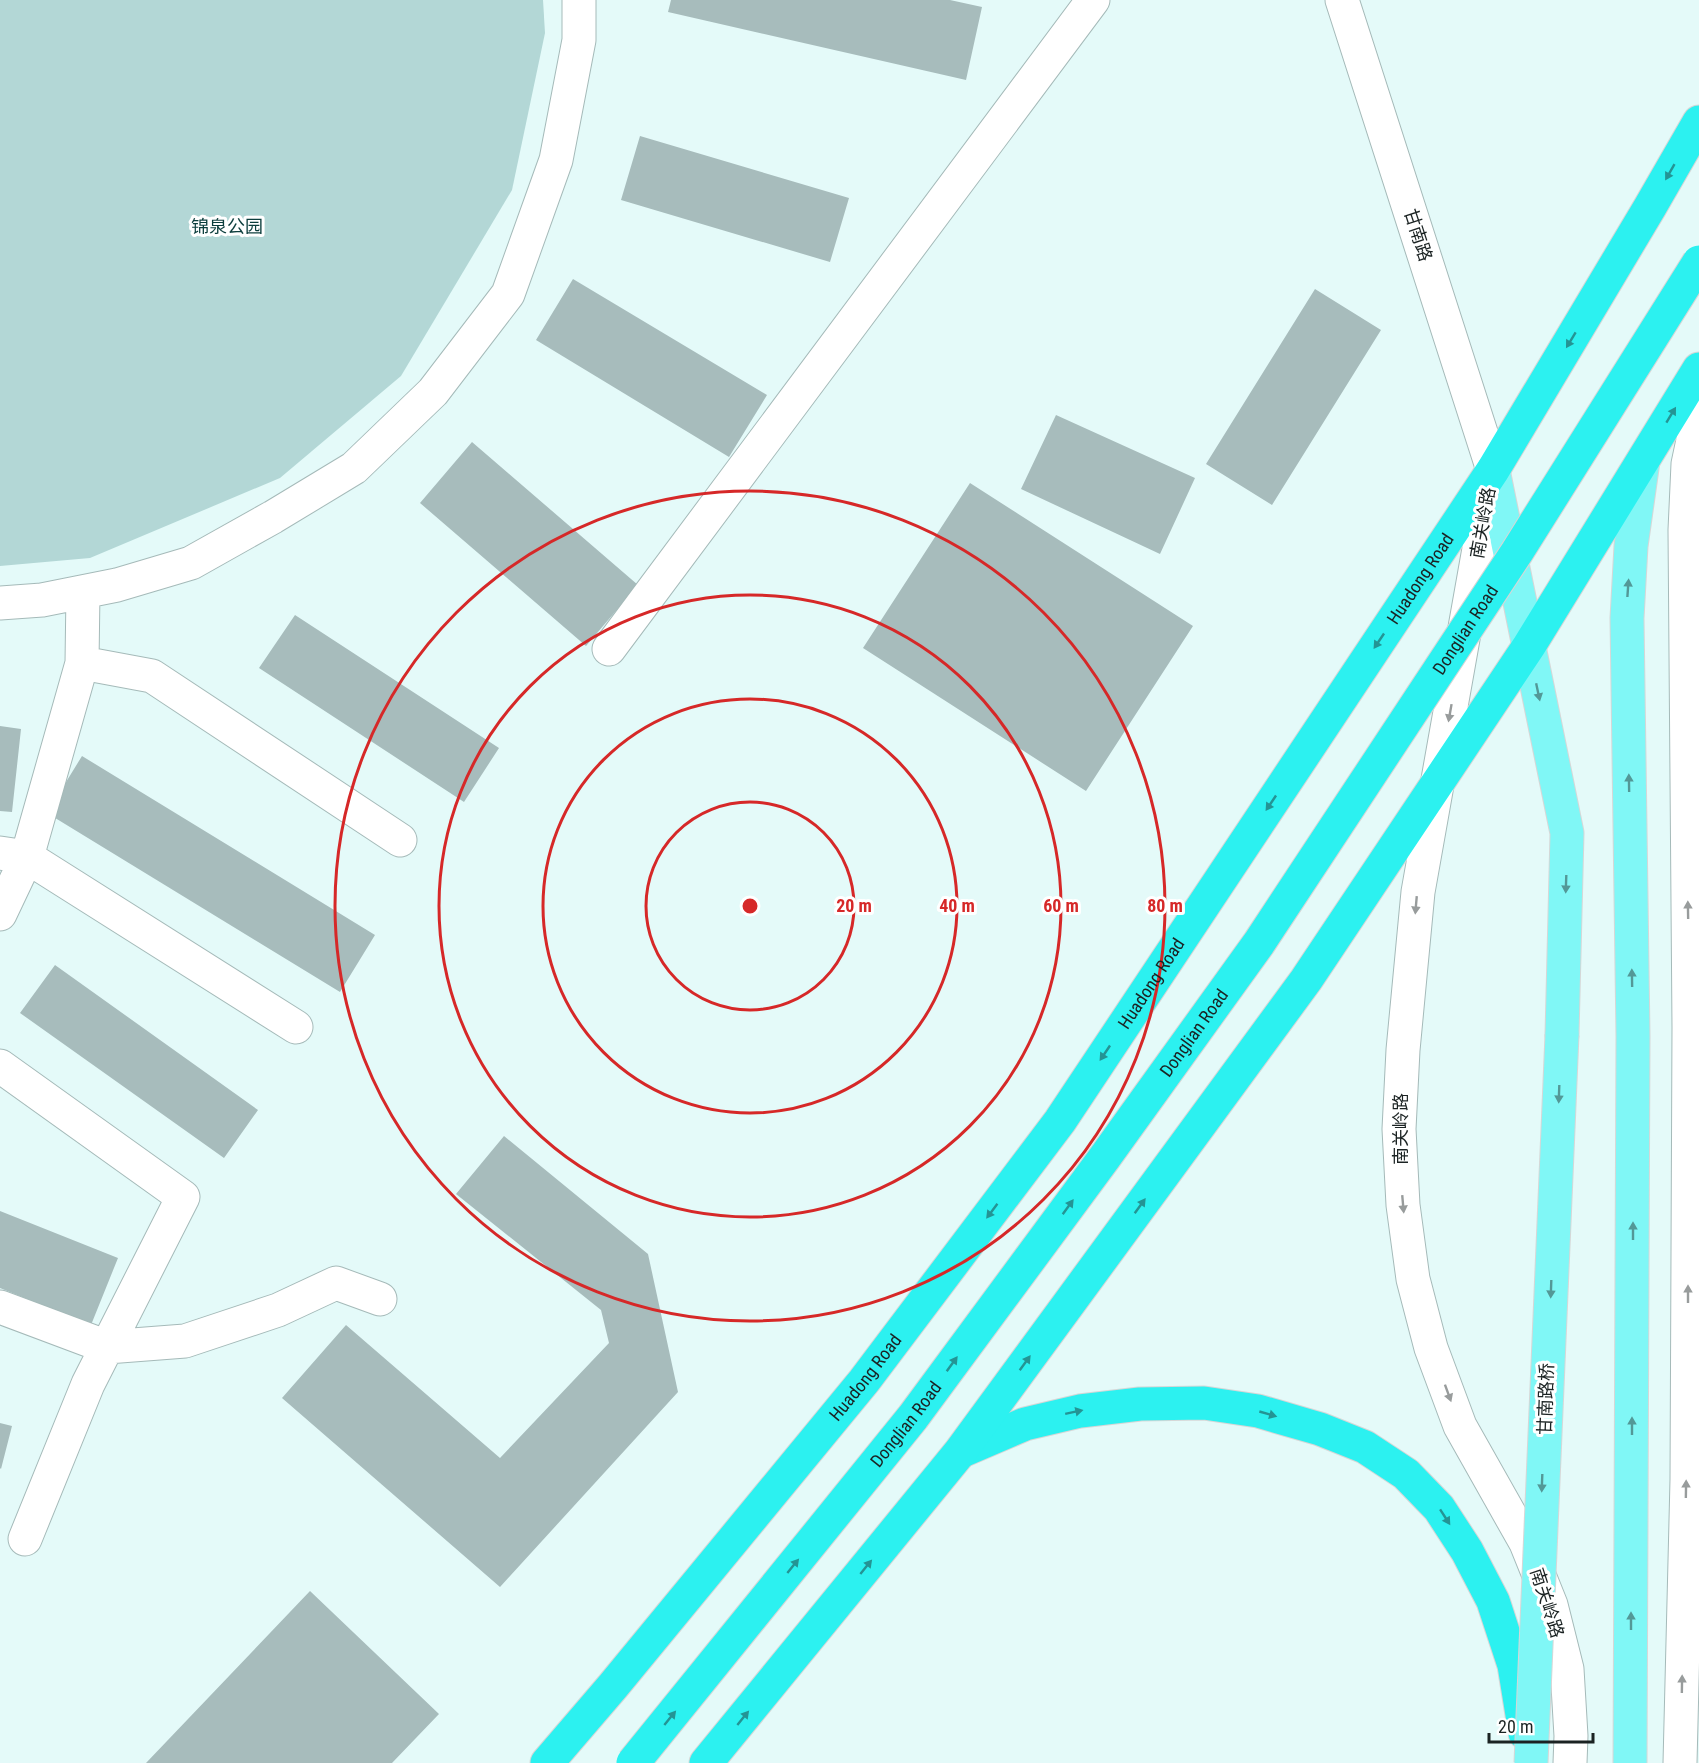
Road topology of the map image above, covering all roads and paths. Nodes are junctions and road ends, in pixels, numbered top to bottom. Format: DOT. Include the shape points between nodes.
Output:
graph roads {
  1 [pos="579,0"];
  2 [pos="1093,0"];
  3 [pos="1342,0"];
  4 [pos="1699,122"];
  5 [pos="1699,262"];
  6 [pos="1699,369"];
  7 [pos="1699,412"];
  8 [pos="1643,461"];
  9 [pos="1493,470"];
  10 [pos="82,592"];
  11 [pos="0,603"];
  12 [pos="1529,646"];
  13 [pos="609,649"];
  14 [pos="82,663"];
  15 [pos="1437,784"];
  16 [pos="400,840"];
  17 [pos="13,855"];
  18 [pos="0,914"];
  19 [pos="296,1027"];
  20 [pos="0,1066"];
  21 [pos="380,1299"];
  22 [pos="0,1307"];
  23 [pos="107,1347"];
  24 [pos="960,1452"];
  25 [pos="25,1539"];
  26 [pos="547,1763"];
  27 [pos="633,1763"];
  28 [pos="706,1763"];
  29 [pos="1529,1763"];
  30 [pos="1570,1763"];
  31 [pos="1630,1763"];
  32 [pos="1680,1763"];
  1 -- 10 [label="street" via="579,40 556,160 508,294 433,392 354,468 273,517 191,563"];
  2 -- 13 [label="street"];
  3 -- 9 [label="street, 甘南路"];
  4 -- 9 [label="highway, Huadong Road, one-way"];
  27 -- 5 [label="highway, Donglian Road, one-way, bridge" via="913,1417 1259,943 1517,552"];
  8 -- 6 [label="highway, one-way"];
  32 -- 7 [label="street, one-way" via="1687,1480 1689,1027 1685,530 1688,464"];
  8 -- 12 [label="highway"];
  31 -- 8 [label="main road, one-way" via="1634,1036 1626,618"];
  9 -- 12 [label="main road, 甘南路桥"];
  9 -- 15 [label="street, 南关岭路, one-way"];
  9 -- 26 [label="highway, Huadong Road, one-way" via="1060,1121 864,1381"];
  10 -- 11 [label="street"];
  10 -- 14 [label="street"];
  12 -- 15 [label="highway"];
  12 -- 29 [label="main road, 甘南路桥, one-way, bridge" via="1567,833 1562,1035"];
  14 -- 16 [label="street" via="152,676"];
  14 -- 17 [label="street"];
  24 -- 15 [label="highway, one-way" via="1306,980"];
  15 -- 30 [label="street, 南关岭路, one-way" via="1418,892 1402,1050 1399,1129 1411,1268 1431,1348 1460,1426 1526,1544 1551,1605 1566,1669"];
  17 -- 18 [label="street"];
  17 -- 19 [label="street"];
  20 -- 23 [label="street" via="183,1197"];
  21 -- 23 [label="street" via="336,1283 278,1310 185,1341"];
  22 -- 23 [label="street"];
  23 -- 25 [label="street"];
  28 -- 24 [label="highway, one-way"];
  24 -- 29 [label="highway, one-way" via="1024,1424 1080,1411 1204,1402 1258,1411 1365,1447 1406,1474 1439,1508 1493,1601 1514,1665"];
}
